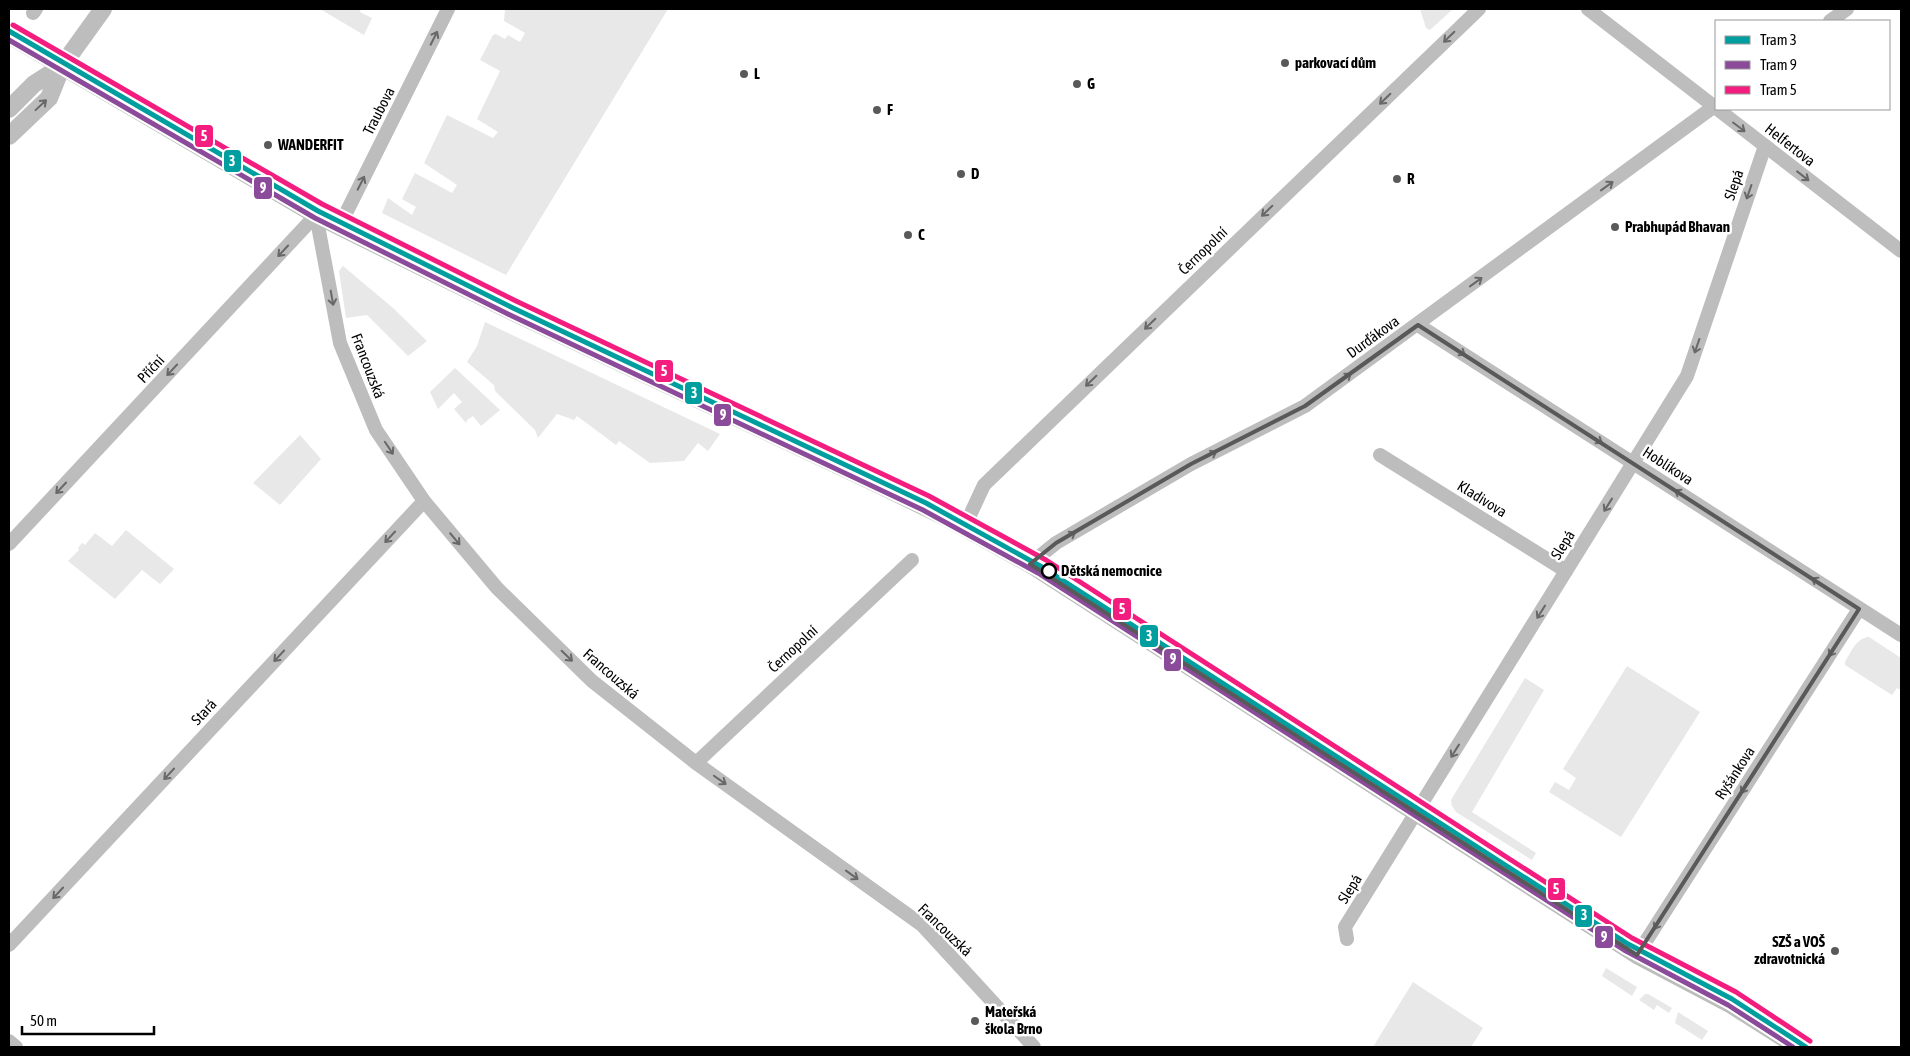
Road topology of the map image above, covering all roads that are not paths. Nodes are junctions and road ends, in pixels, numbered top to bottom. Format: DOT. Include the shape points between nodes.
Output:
graph roads {
  1 [pos="103,9"];
  2 [pos="448,9"];
  3 [pos="1479,9"];
  4 [pos="1588,9"];
  5 [pos="1848,9"];
  6 [pos="1832,20"];
  7 [pos="9,35"];
  8 [pos="62,66"];
  9 [pos="1715,106"];
  10 [pos="9,109"];
  11 [pos="1720,110"];
  12 [pos="9,136"];
  13 [pos="1765,146"];
  14 [pos="316,215"];
  15 [pos="339,226"];
  16 [pos="1901,251"];
  17 [pos="1418,325"];
  18 [pos="1380,455"];
  19 [pos="1633,463"];
  20 [pos="424,501"];
  21 [pos="966,529"];
  22 [pos="9,544"];
  23 [pos="912,560"];
  24 [pos="1030,564"];
  25 [pos="1566,571"];
  26 [pos="1859,609"];
  27 [pos="1901,636"];
  28 [pos="696,763"];
  29 [pos="1416,813"];
  30 [pos="1347,939"];
  31 [pos="9,946"];
  32 [pos="1637,954"];
  33 [pos="9,1042"];
  34 [pos="16,1047"];
  35 [pos="1034,1047"];
  36 [pos="1798,1047"];
  1 -- 8 [label="street"];
  15 -- 2 [label="street, Traubova, one-way"];
  3 -- 21 [label="street, Černopolní, one-way" via="984,485"];
  4 -- 9 [label="street, Helfertova"];
  5 -- 6 [label="street"];
  7 -- 8 [label="street"];
  8 -- 10 [label="street" via="34,84"];
  12 -- 8 [label="street, one-way" via="49,98"];
  8 -- 14 [label="street"];
  17 -- 9 [label="street, Durďákova, one-way"];
  11 -- 13 [label="street, Helfertova, one-way"];
  13 -- 16 [label="street, Helfertova, one-way"];
  13 -- 19 [label="street, Slepá, one-way" via="1687,376"];
  14 -- 15 [label="street"];
  14 -- 20 [label="street, Francouzská, one-way" via="340,343 376,430"];
  14 -- 22 [label="street, Příční, one-way"];
  15 -- 21 [label="street"];
  17 -- 19 [label="street, Hoblíkova, one-way"];
  24 -- 17 [label="street, Durďákova, one-way" via="1056,544 1191,464 1305,406"];
  18 -- 25 [label="street, Kladivova"];
  19 -- 25 [label="street, Slepá, one-way"];
  26 -- 19 [label="street, Hoblíkova, one-way"];
  20 -- 28 [label="street, Francouzská, one-way" via="497,588 585,674"];
  20 -- 31 [label="street, Stará, one-way"];
  21 -- 24 [label="street"];
  23 -- 28 [label="street, Černopolní"];
  24 -- 29 [label="street"];
  25 -- 29 [label="street, Slepá, one-way"];
  26 -- 27 [label="street, Hoblíkova"];
  26 -- 32 [label="street, Ryšánkova, one-way"];
  28 -- 35 [label="street, Francouzská, one-way" via="922,926"];
  29 -- 30 [label="street, Slepá" via="1345,927"];
  29 -- 32 [label="street"];
  32 -- 36 [label="street" via="1730,1004"];
  33 -- 34 [label="street"];
}
